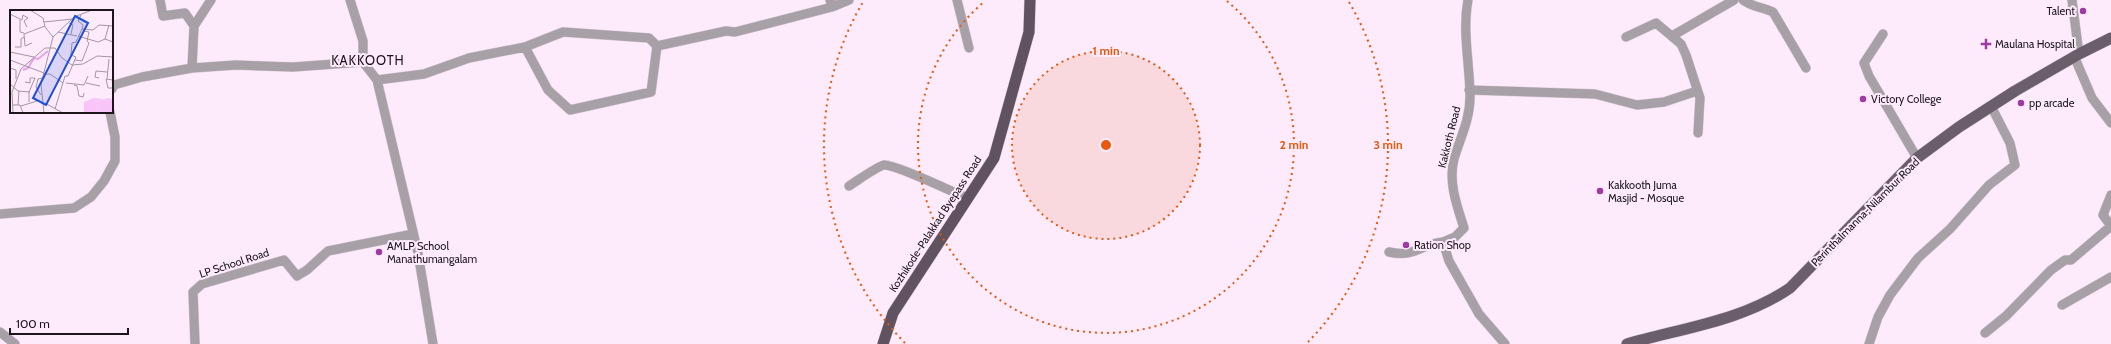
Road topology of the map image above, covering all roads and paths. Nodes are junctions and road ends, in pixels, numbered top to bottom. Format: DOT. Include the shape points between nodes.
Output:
graph roads {
  1 [pos="160,0"];
  2 [pos="211,0"];
  3 [pos="350,0"];
  4 [pos="849,0"];
  5 [pos="957,0"];
  6 [pos="1030,0"];
  7 [pos="1468,0"];
  8 [pos="1734,0"];
  9 [pos="1743,0"];
  10 [pos="2072,0"];
  11 [pos="831,3"];
  12 [pos="194,26"];
  13 [pos="1883,34"];
  14 [pos="1672,36"];
  15 [pos="1626,37"];
  16 [pos="2111,38"];
  17 [pos="657,46"];
  18 [pos="525,47"];
  19 [pos="969,48"];
  20 [pos="2077,55"];
  21 [pos="363,62"];
  22 [pos="192,68"];
  23 [pos="1806,68"];
  24 [pos="377,80"];
  25 [pos="113,86"];
  26 [pos="1470,90"];
  27 [pos="1697,91"];
  28 [pos="1991,106"];
  29 [pos="110,113"];
  30 [pos="2111,124"];
  31 [pos="1698,133"];
  32 [pos="1917,158"];
  33 [pos="849,186"];
  34 [pos="2111,195"];
  35 [pos="967,198"];
  36 [pos="0,214"];
  37 [pos="2111,226"];
  38 [pos="413,234"];
  39 [pos="1443,242"];
  40 [pos="1389,252"];
  41 [pos="2111,277"];
  42 [pos="2062,305"];
  43 [pos="1985,333"];
  44 [pos="1,335"];
  45 [pos="15,344"];
  46 [pos="195,344"];
  47 [pos="433,344"];
  48 [pos="883,344"];
  49 [pos="1505,344"];
  50 [pos="1627,344"];
  51 [pos="1869,344"];
  1 -- 12 [label="street" via="163,16 185,13"];
  2 -- 12 [label="street"];
  3 -- 21 [label="street" via="362,41"];
  4 -- 11 [label="street"];
  5 -- 19 [label="street"];
  6 -- 35 [label="highway, Kozhikode-Palakkad Byepass Road" via="1029,32 994,158"];
  7 -- 26 [label="street, Kakkoth Road" via="1465,31"];
  8 -- 14 [label="street"];
  9 -- 23 [label="street" via="1753,7 1773,12"];
  10 -- 20 [label="street"];
  11 -- 17 [label="street" via="735,32 726,31"];
  12 -- 22 [label="street"];
  13 -- 32 [label="street" via="1864,64"];
  14 -- 15 [label="street" via="1656,23"];
  14 -- 27 [label="street" via="1681,44 1686,55"];
  16 -- 20 [label="main road, Perinthalmanna-Nilambur Road"];
  17 -- 18 [label="street" via="649,38 563,32"];
  17 -- 18 [label="street" via="651,92 570,110 548,90"];
  18 -- 24 [label="street" via="469,58 424,74"];
  20 -- 28 [label="main road, Perinthalmanna-Nilambur Road"];
  20 -- 30 [label="street" via="2092,98"];
  21 -- 22 [label="street" via="293,67 236,65"];
  21 -- 24 [label="street"];
  22 -- 25 [label="street" via="142,76 114,84"];
  24 -- 38 [label="street"];
  26 -- 27 [label="street" via="1595,94 1637,105 1664,102"];
  26 -- 39 [label="street, Kakkoth Road" via="1468,117 1454,161 1452,178 1454,195 1464,228 1455,237"];
  27 -- 31 [label="street" via="1700,98"];
  28 -- 32 [label="main road, Perinthalmanna-Nilambur Road"];
  28 -- 51 [label="street" via="2010,143 2015,164 1989,185 1950,229 1918,258 1890,295 1878,317"];
  29 -- 36 [label="street" via="115,161 91,197 74,208"];
  32 -- 50 [label="main road, Perinthalmanna-Nilambur Road" via="1790,288 1780,295 1740,314"];
  33 -- 35 [label="street" via="884,166 900,168"];
  34 -- 37 [label="street" via="2103,215"];
  35 -- 48 [label="highway, Kozhikode-Palakkad Byepass Road" via="893,313"];
  37 -- 43 [label="street" via="2072,260 2065,260 2050,270 2006,316"];
  38 -- 46 [label="street, LP School Road" via="328,252 297,276 284,260 202,284 193,292"];
  38 -- 47 [label="street"];
  39 -- 40 [label="street, Kakkoth Road" via="1408,255"];
  39 -- 49 [label="street" via="1449,261 1479,314"];
  41 -- 42 [label="street"];
  44 -- 45 [label="street"];
}
